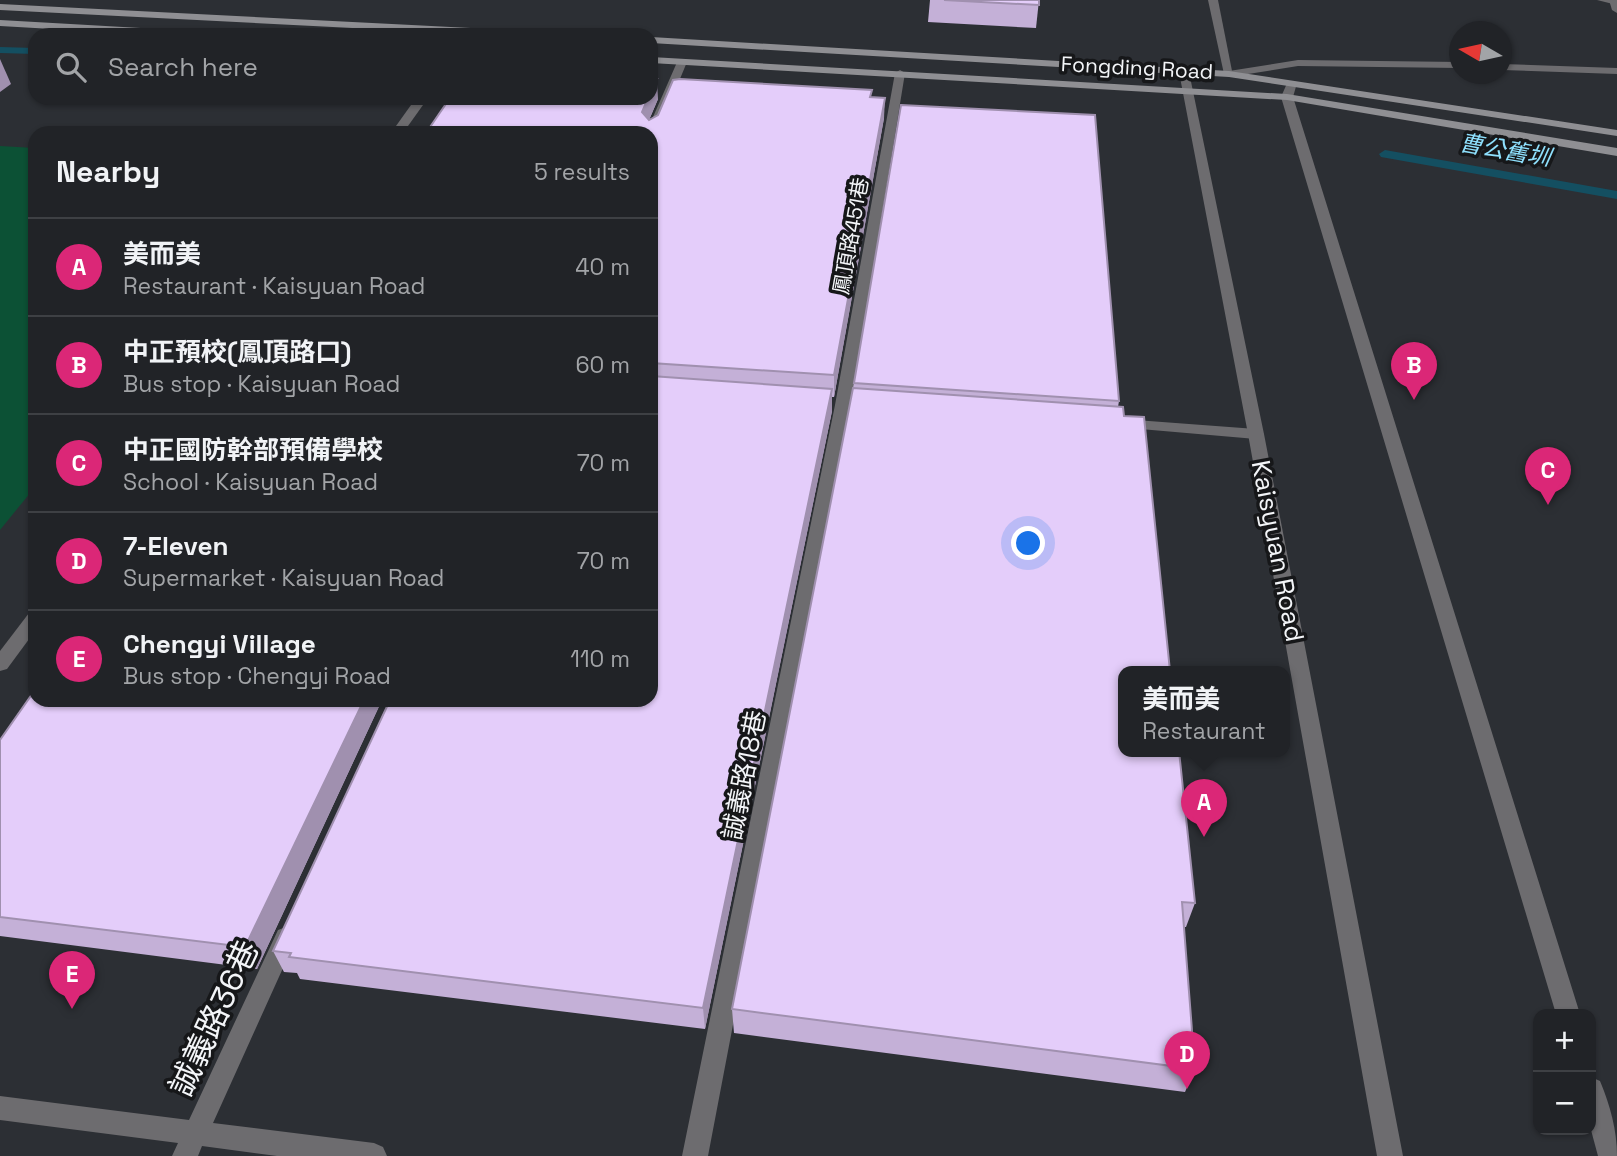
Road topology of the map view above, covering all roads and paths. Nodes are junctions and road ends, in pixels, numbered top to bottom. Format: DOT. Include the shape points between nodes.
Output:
graph roads {
  1 [pos="1213,0"];
  2 [pos="0,7"];
  3 [pos="0,23"];
  4 [pos="88,28"];
  5 [pos="412,28"];
  6 [pos="658,40"];
  7 [pos="658,60"];
  8 [pos="682,62"];
  9 [pos="1449,65"];
  10 [pos="1512,67"];
  11 [pos="1617,71"];
  12 [pos="1184,72"];
  13 [pos="900,74"];
  14 [pos="1229,74"];
  15 [pos="1290,90"];
  16 [pos="1189,91"];
  17 [pos="417,105"];
  18 [pos="402,126"];
  19 [pos="654,126"];
  20 [pos="1617,133"];
  21 [pos="1617,152"];
  22 [pos="843,405"];
  23 [pos="1105,423"];
  24 [pos="1256,434"];
  25 [pos="28,627"];
  26 [pos="0,664"];
  27 [pos="292,923"];
  28 [pos="1566,1009"];
  29 [pos="1596,1106"];
  30 [pos="0,1108"];
  31 [pos="190,1145"];
  32 [pos="374,1156"];
  33 [pos="695,1156"];
  34 [pos="1390,1156"];
  35 [pos="1611,1156"];
  1 -- 14 [label="street"];
  2 -- 5 [label="main road"];
  3 -- 4 [label="main road"];
  6 -- 12 [label="main road, Fongding Road"];
  7 -- 8 [label="main road, Fongding Road"];
  8 -- 13 [label="main road, Fongding Road"];
  8 -- 19 [label="street"];
  9 -- 14 [label="street" via="1298,63"];
  10 -- 11 [label="street"];
  12 -- 14 [label="main road, Fongding Road"];
  12 -- 16 [label="street, Kaisyuan Road"];
  13 -- 16 [label="main road, Fongding Road"];
  13 -- 22 [label="street, 鳳頂路451巷"];
  14 -- 15 [label="main road, Fongding Road"];
  15 -- 16 [label="main road, Fongding Road"];
  15 -- 20 [label="main road, Fongding Road"];
  15 -- 21 [label="main road, Fongding Road"];
  15 -- 28 [label="street"];
  16 -- 24 [label="street, Kaisyuan Road"];
  17 -- 18 [label="street"];
  22 -- 33 [label="street, 誠義路18巷"];
  23 -- 24 [label="street"];
  24 -- 34 [label="street, Kaisyuan Road"];
  25 -- 26 [label="street"];
  27 -- 31 [label="street, 誠義路36巷"];
  29 -- 35 [label="street"];
  30 -- 31 [label="street"];
  31 -- 32 [label="street"];
}
